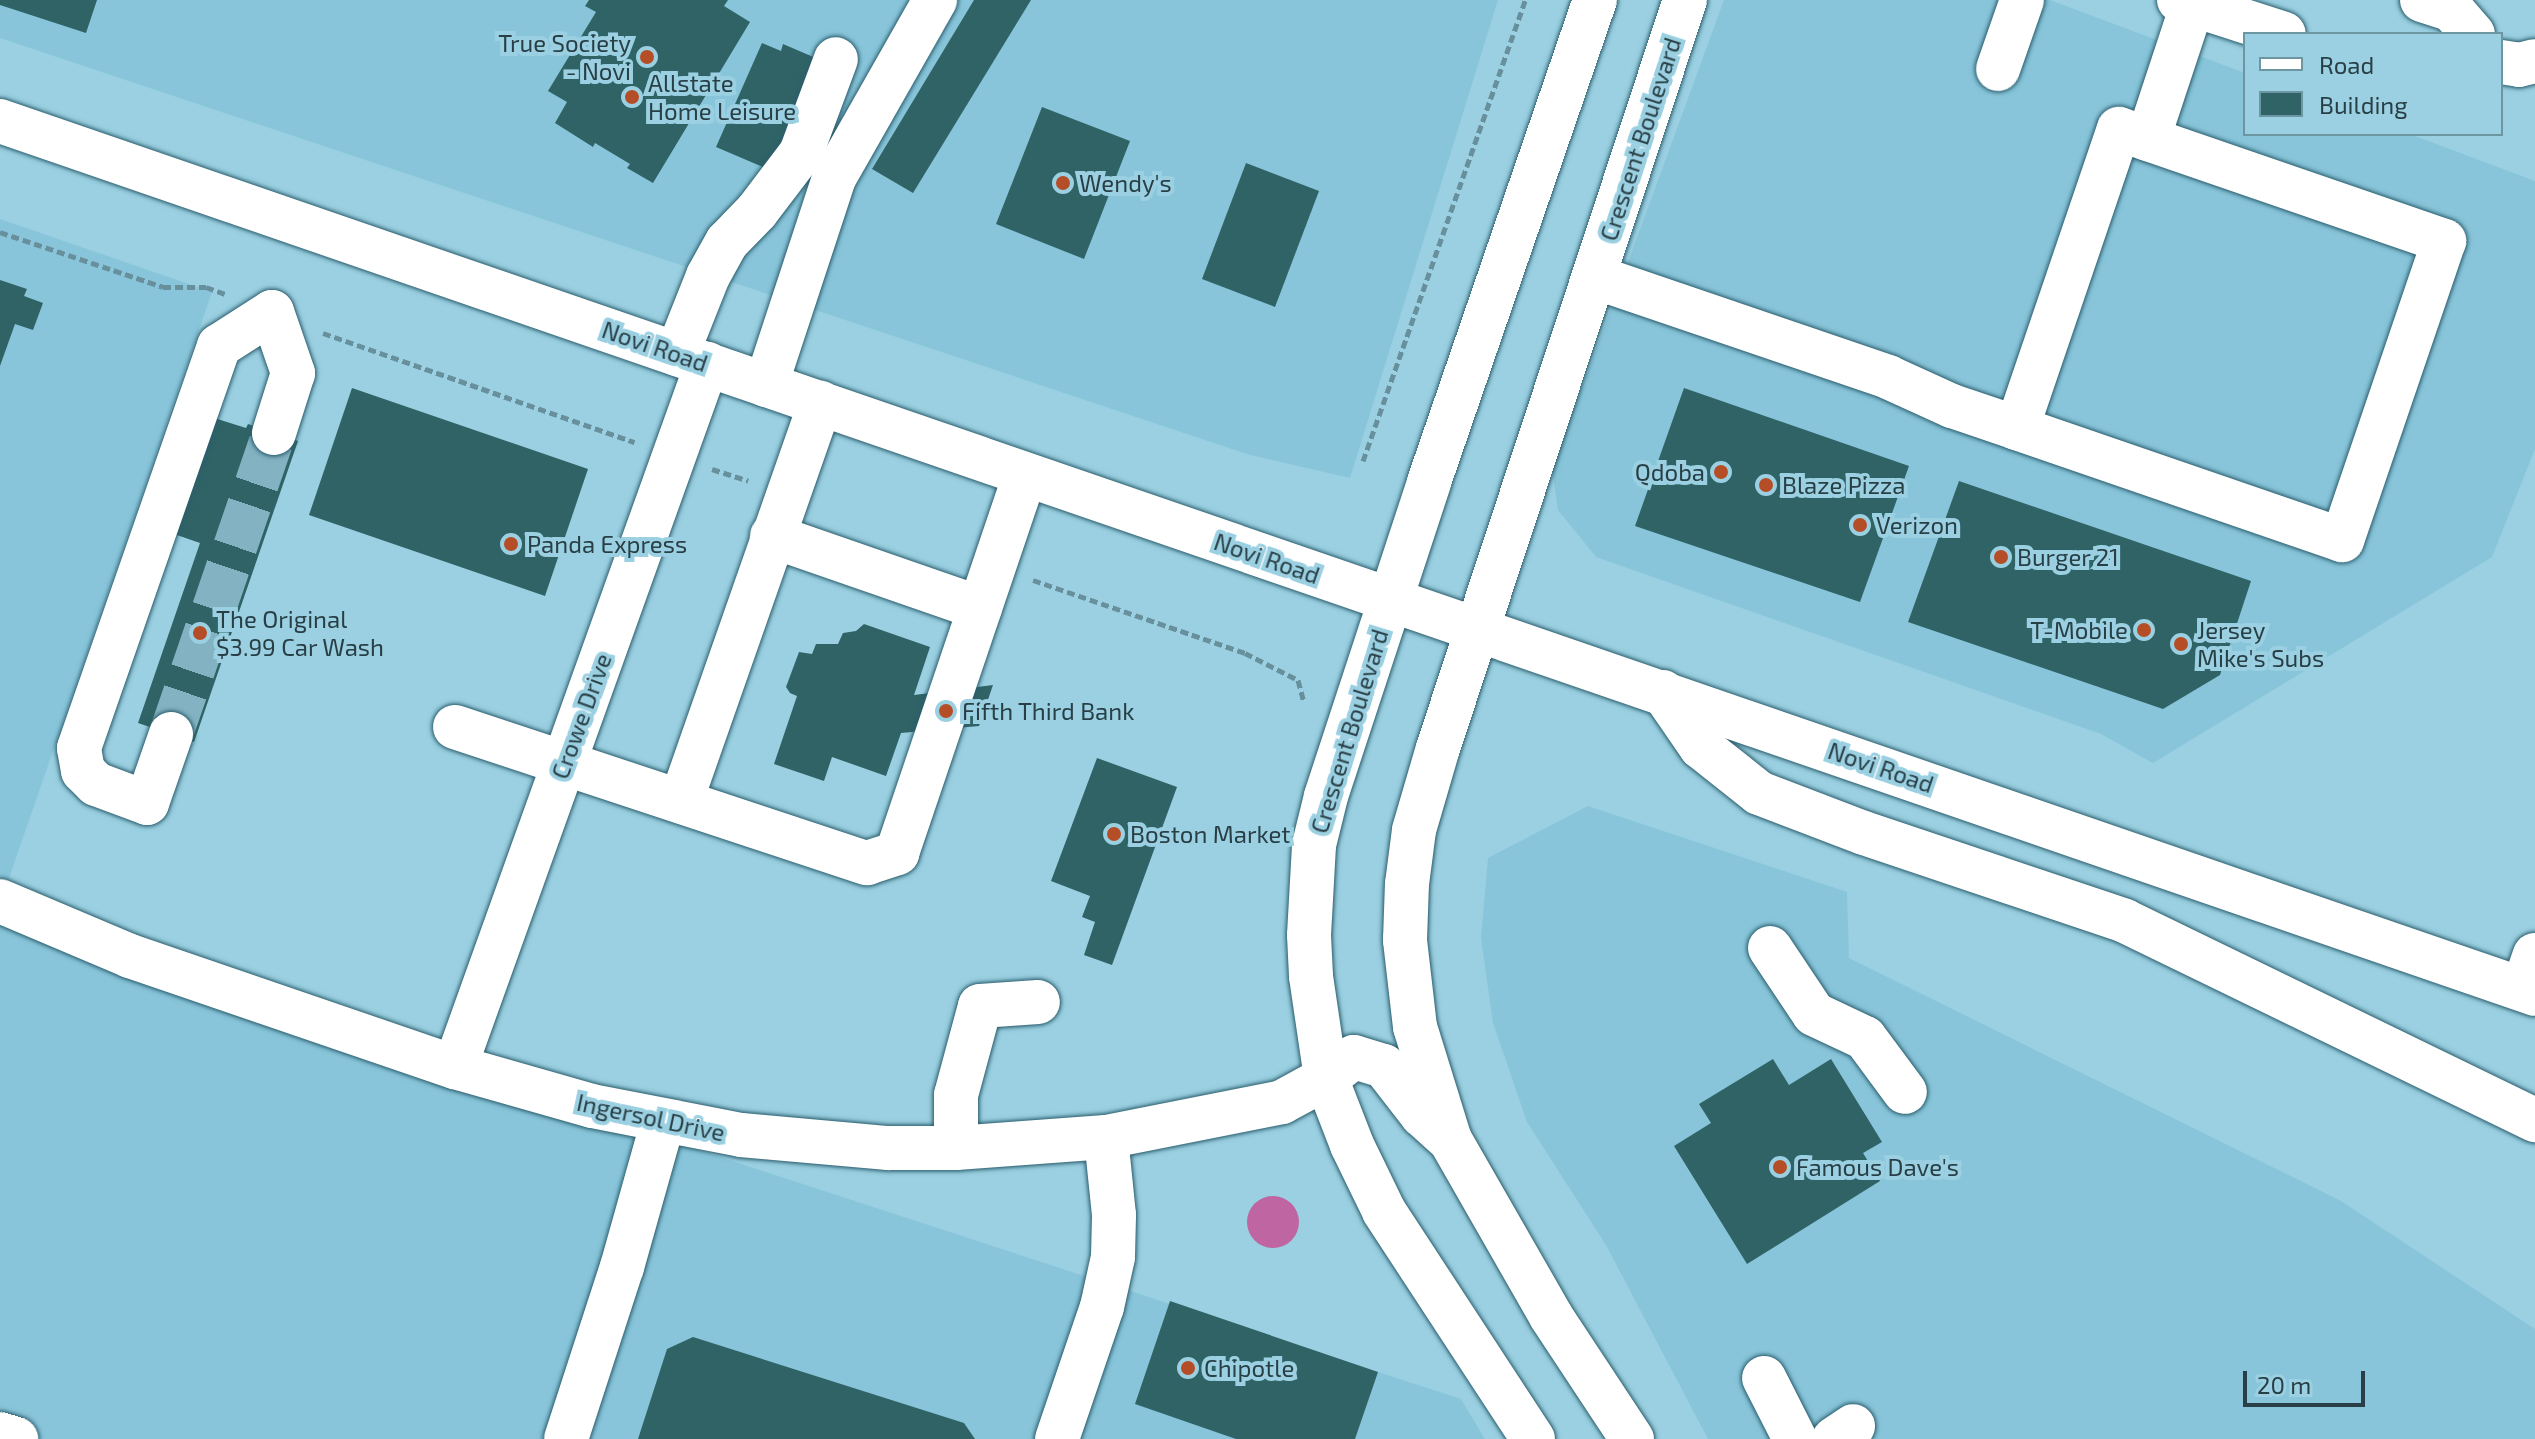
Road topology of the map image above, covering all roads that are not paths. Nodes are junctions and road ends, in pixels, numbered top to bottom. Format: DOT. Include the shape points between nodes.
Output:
graph roads {
  1 [pos="935,0"];
  2 [pos="1595,0"];
  3 [pos="1685,0"];
  4 [pos="2022,0"];
  5 [pos="2422,0"];
  6 [pos="2189,1"];
  7 [pos="2278,32"];
  8 [pos="2471,32"];
  9 [pos="836,59"];
  10 [pos="2535,61"];
  11 [pos="2503,62"];
  12 [pos="1998,69"];
  13 [pos="0,121"];
  14 [pos="2148,139"];
  15 [pos="1595,277"];
  16 [pos="692,359"];
  17 [pos="766,385"];
  18 [pos="820,403"];
  19 [pos="2017,428"];
  20 [pos="274,433"];
  21 [pos="1025,475"];
  22 [pos="772,536"];
  23 [pos="1390,600"];
  24 [pos="980,608"];
  25 [pos="1478,628"];
  26 [pos="1663,692"];
  27 [pos="455,727"];
  28 [pos="171,734"];
  29 [pos="565,761"];
  30 [pos="681,801"];
  31 [pos="1,903"];
  32 [pos="1770,948"];
  33 [pos="2531,979"];
  34 [pos="1038,1002"];
  35 [pos="455,1067"];
  36 [pos="1326,1078"];
  37 [pos="1905,1092"];
  38 [pos="2535,1120"];
  39 [pos="663,1121"];
  40 [pos="1106,1137"];
  41 [pos="1450,1140"];
  42 [pos="956,1148"];
  43 [pos="1764,1378"];
  44 [pos="0,1434"];
  45 [pos="16,1439"];
  46 [pos="566,1439"];
  47 [pos="1057,1439"];
  48 [pos="1533,1439"];
  49 [pos="1632,1439"];
  50 [pos="1795,1439"];
  1 -- 17 [label="main road" via="834,178"];
  2 -- 23 [label="main road, Crescent Boulevard"];
  3 -- 15 [label="main road, Crescent Boulevard"];
  4 -- 12 [label="main road"];
  5 -- 8 [label="main road" via="2452,10"];
  6 -- 7 [label="main road"];
  6 -- 14 [label="main road"];
  9 -- 16 [label="main road, Crowe Drive" via="801,153 727,242 708,276"];
  10 -- 11 [label="main road"];
  13 -- 16 [label="main road, Novi Road"];
  14 -- 19 [label="main road" via="2119,129"];
  14 -- 19 [label="main road" via="2444,241 2342,540"];
  15 -- 19 [label="main road" via="1888,377"];
  15 -- 25 [label="main road, Crescent Boulevard"];
  16 -- 17 [label="main road, Novi Road"];
  16 -- 29 [label="main road, Crowe Drive"];
  17 -- 18 [label="main road, Novi Road"];
  18 -- 21 [label="main road, Novi Road"];
  18 -- 22 [label="main road"];
  20 -- 28 [label="main road" via="293,373 272,312 219,346 79,748 83,771 96,784 147,803"];
  21 -- 23 [label="main road, Novi Road"];
  21 -- 24 [label="main road"];
  22 -- 24 [label="main road"];
  22 -- 30 [label="main road"];
  23 -- 25 [label="main road, Novi Road"];
  23 -- 36 [label="main road, Crescent Boulevard" via="1314,845 1311,976"];
  24 -- 30 [label="main road" via="897,853 867,863"];
  25 -- 26 [label="main road, Novi Road"];
  25 -- 41 [label="main road, Crescent Boulevard" via="1421,804 1407,884 1405,940 1415,1027"];
  26 -- 33 [label="main road, Novi Road"];
  26 -- 38 [label="main road" via="1701,747 1759,793 2125,921"];
  27 -- 29 [label="main road"];
  29 -- 30 [label="main road"];
  29 -- 35 [label="main road, Crowe Drive"];
  31 -- 35 [label="main road, Ingersol Drive" via="130,956"];
  32 -- 37 [label="main road" via="1814,1014 1865,1038"];
  34 -- 42 [label="main road" via="980,1006 956,1095"];
  35 -- 39 [label="main road, Ingersol Drive"];
  36 -- 40 [label="main road, Ingersol Drive" via="1282,1102"];
  36 -- 41 [label="main road, Ingersol Drive" via="1354,1057 1384,1066 1422,1115"];
  36 -- 48 [label="main road, Crescent Boulevard" via="1384,1211"];
  39 -- 42 [label="main road, Ingersol Drive" via="817,1144"];
  39 -- 46 [label="main road"];
  40 -- 42 [label="main road, Ingersol Drive"];
  40 -- 47 [label="main road" via="1113,1257 1102,1307"];
  41 -- 49 [label="main road, Crescent Boulevard" via="1551,1316"];
  43 -- 50 [label="main road"];
  44 -- 45 [label="main road"];
}
